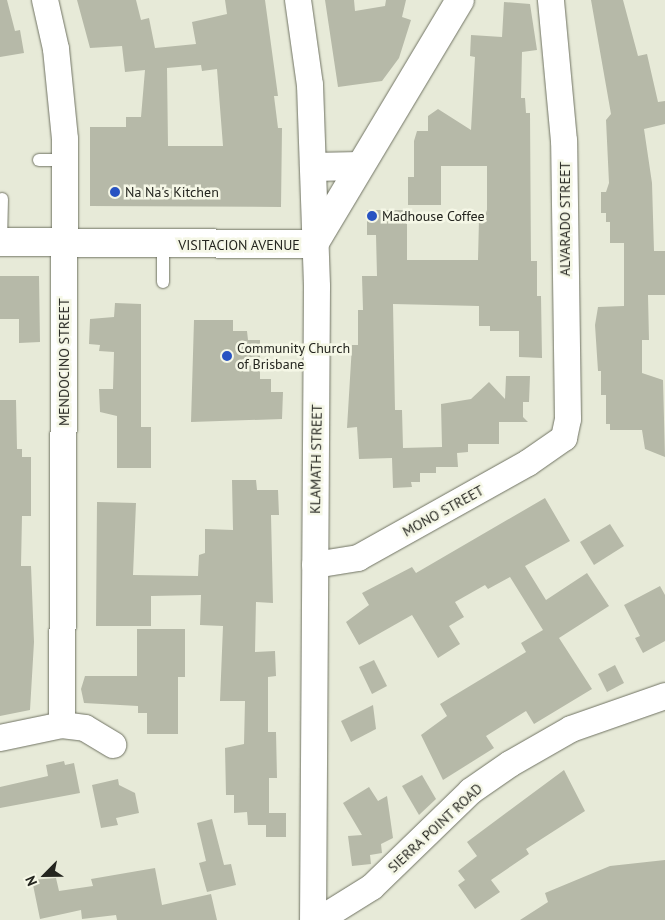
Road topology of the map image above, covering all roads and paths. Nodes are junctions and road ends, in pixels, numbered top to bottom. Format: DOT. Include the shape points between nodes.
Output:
graph roads {
  1 [pos="45,0"];
  2 [pos="298,0"];
  3 [pos="460,0"];
  4 [pos="551,1"];
  5 [pos="39,160"];
  6 [pos="66,160"];
  7 [pos="360,166"];
  8 [pos="314,167"];
  9 [pos="2,199"];
  10 [pos="1,242"];
  11 [pos="65,244"];
  12 [pos="163,244"];
  13 [pos="314,244"];
  14 [pos="162,282"];
  15 [pos="564,438"];
  16 [pos="315,565"];
  17 [pos="665,696"];
  18 [pos="62,726"];
  19 [pos="0,738"];
  20 [pos="113,744"];
  21 [pos="312,920"];
  22 [pos="319,920"];
  1 -- 6 [label="street, MENDOCINO STREET" via="61,86"];
  2 -- 8 [label="street, KLAMATH STREET" via="310,85"];
  3 -- 7 [label="street, VISITACION AVENUE"];
  4 -- 15 [label="street, ALVARADO STREET" via="564,141 568,419"];
  5 -- 6 [label="lane"];
  6 -- 11 [label="street, MENDOCINO STREET"];
  7 -- 8 [label="street"];
  7 -- 13 [label="street, VISITACION AVENUE"];
  8 -- 13 [label="street, KLAMATH STREET"];
  9 -- 10 [label="lane"];
  10 -- 11 [label="street, VISITACION AVENUE"];
  11 -- 12 [label="street, VISITACION AVENUE"];
  11 -- 18 [label="street, MENDOCINO STREET"];
  12 -- 13 [label="street, VISITACION AVENUE"];
  12 -- 14 [label="lane"];
  13 -- 16 [label="street, KLAMATH STREET"];
  15 -- 16 [label="street, MONO STREET" via="528,463 358,558"];
  16 -- 21 [label="street, KLAMATH STREET"];
  17 -- 22 [label="street, SIERRA POINT ROAD" via="571,729 510,764 465,796 372,887"];
  18 -- 19 [label="street"];
  18 -- 20 [label="street" via="84,728"];
}
